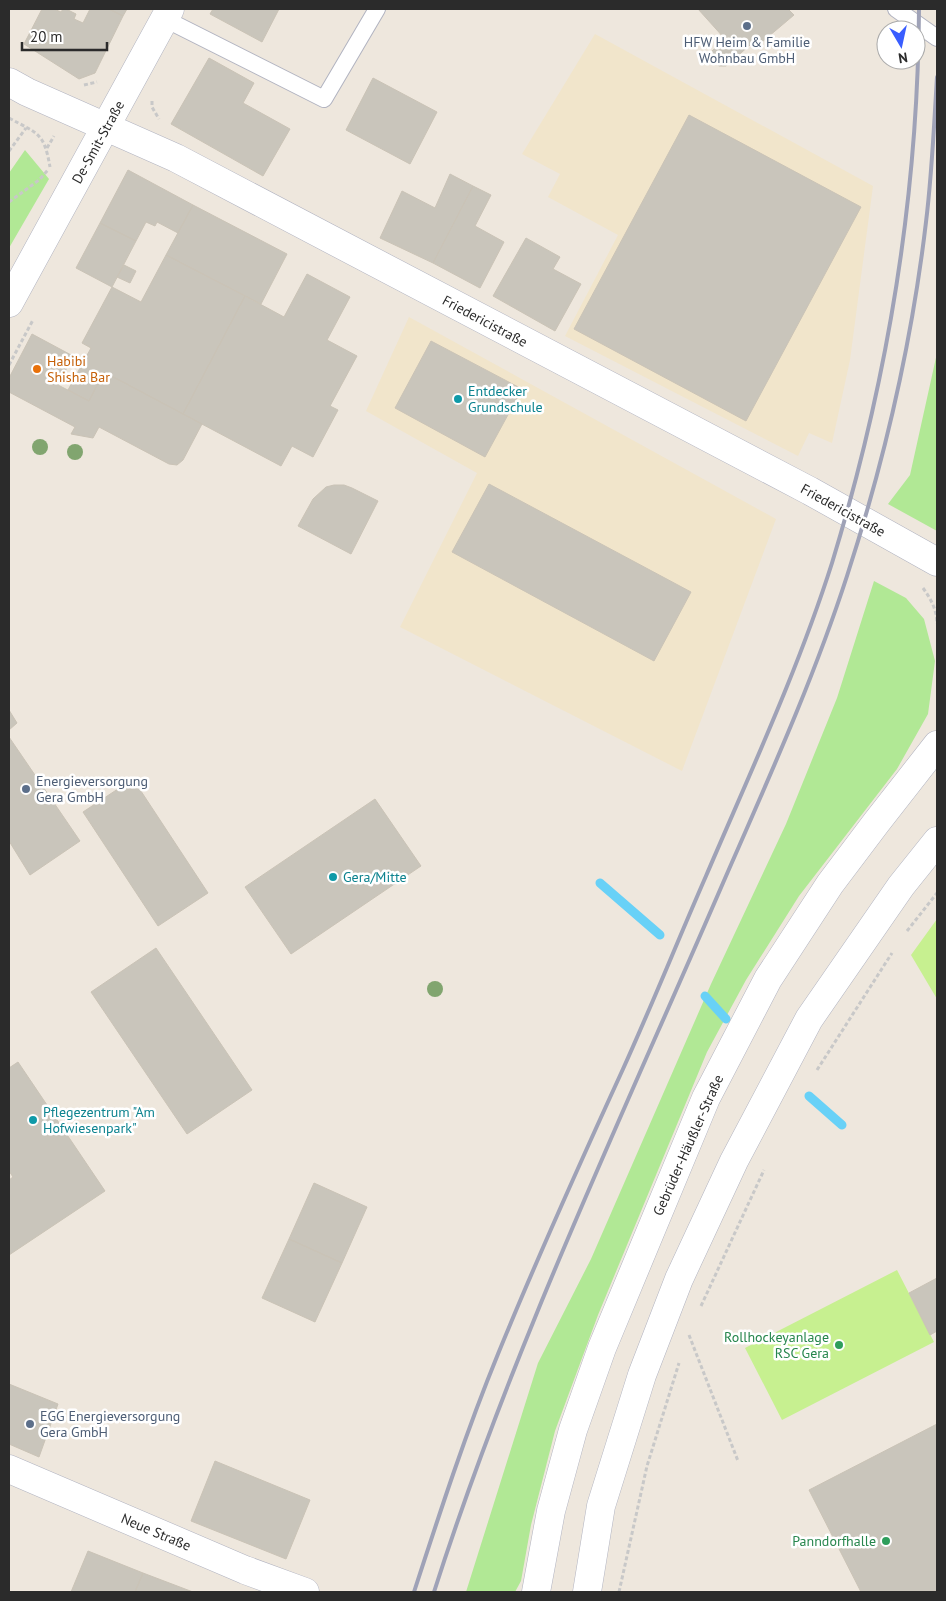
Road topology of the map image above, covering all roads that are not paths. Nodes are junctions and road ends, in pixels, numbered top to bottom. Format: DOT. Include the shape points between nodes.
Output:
graph roads {
  1 [pos="377,9"];
  2 [pos="896,9"];
  3 [pos="168,14"];
  4 [pos="937,38"];
  5 [pos="18,87"];
  6 [pos="106,127"];
  7 [pos="9,303"];
  8 [pos="937,562"];
  9 [pos="937,745"];
  10 [pos="937,841"];
  11 [pos="12,1478"];
  12 [pos="240,1581"];
  13 [pos="305,1592"];
  14 [pos="536,1592"];
  15 [pos="587,1592"];
  1 -- 3 [label="lane" via="324,100"];
  2 -- 4 [label="lane"];
  3 -- 6 [label="main road, De-Smit-Straße"];
  5 -- 6 [label="main road, Friedericistraße"];
  6 -- 7 [label="main road, De-Smit-Straße"];
  6 -- 8 [label="main road, Friedericistraße" via="176,158 792,482"];
  9 -- 14 [label="main road, Gebrüder-Häußler-Straße" via="825,892 768,979 706,1098 602,1348 551,1511"];
  10 -- 15 [label="main road" via="901,886 809,1019 734,1161 679,1279 642,1375 601,1506"];
  11 -- 12 [label="main road, Neue Straße"];
  12 -- 13 [label="main road, Neue Straße"];
}
